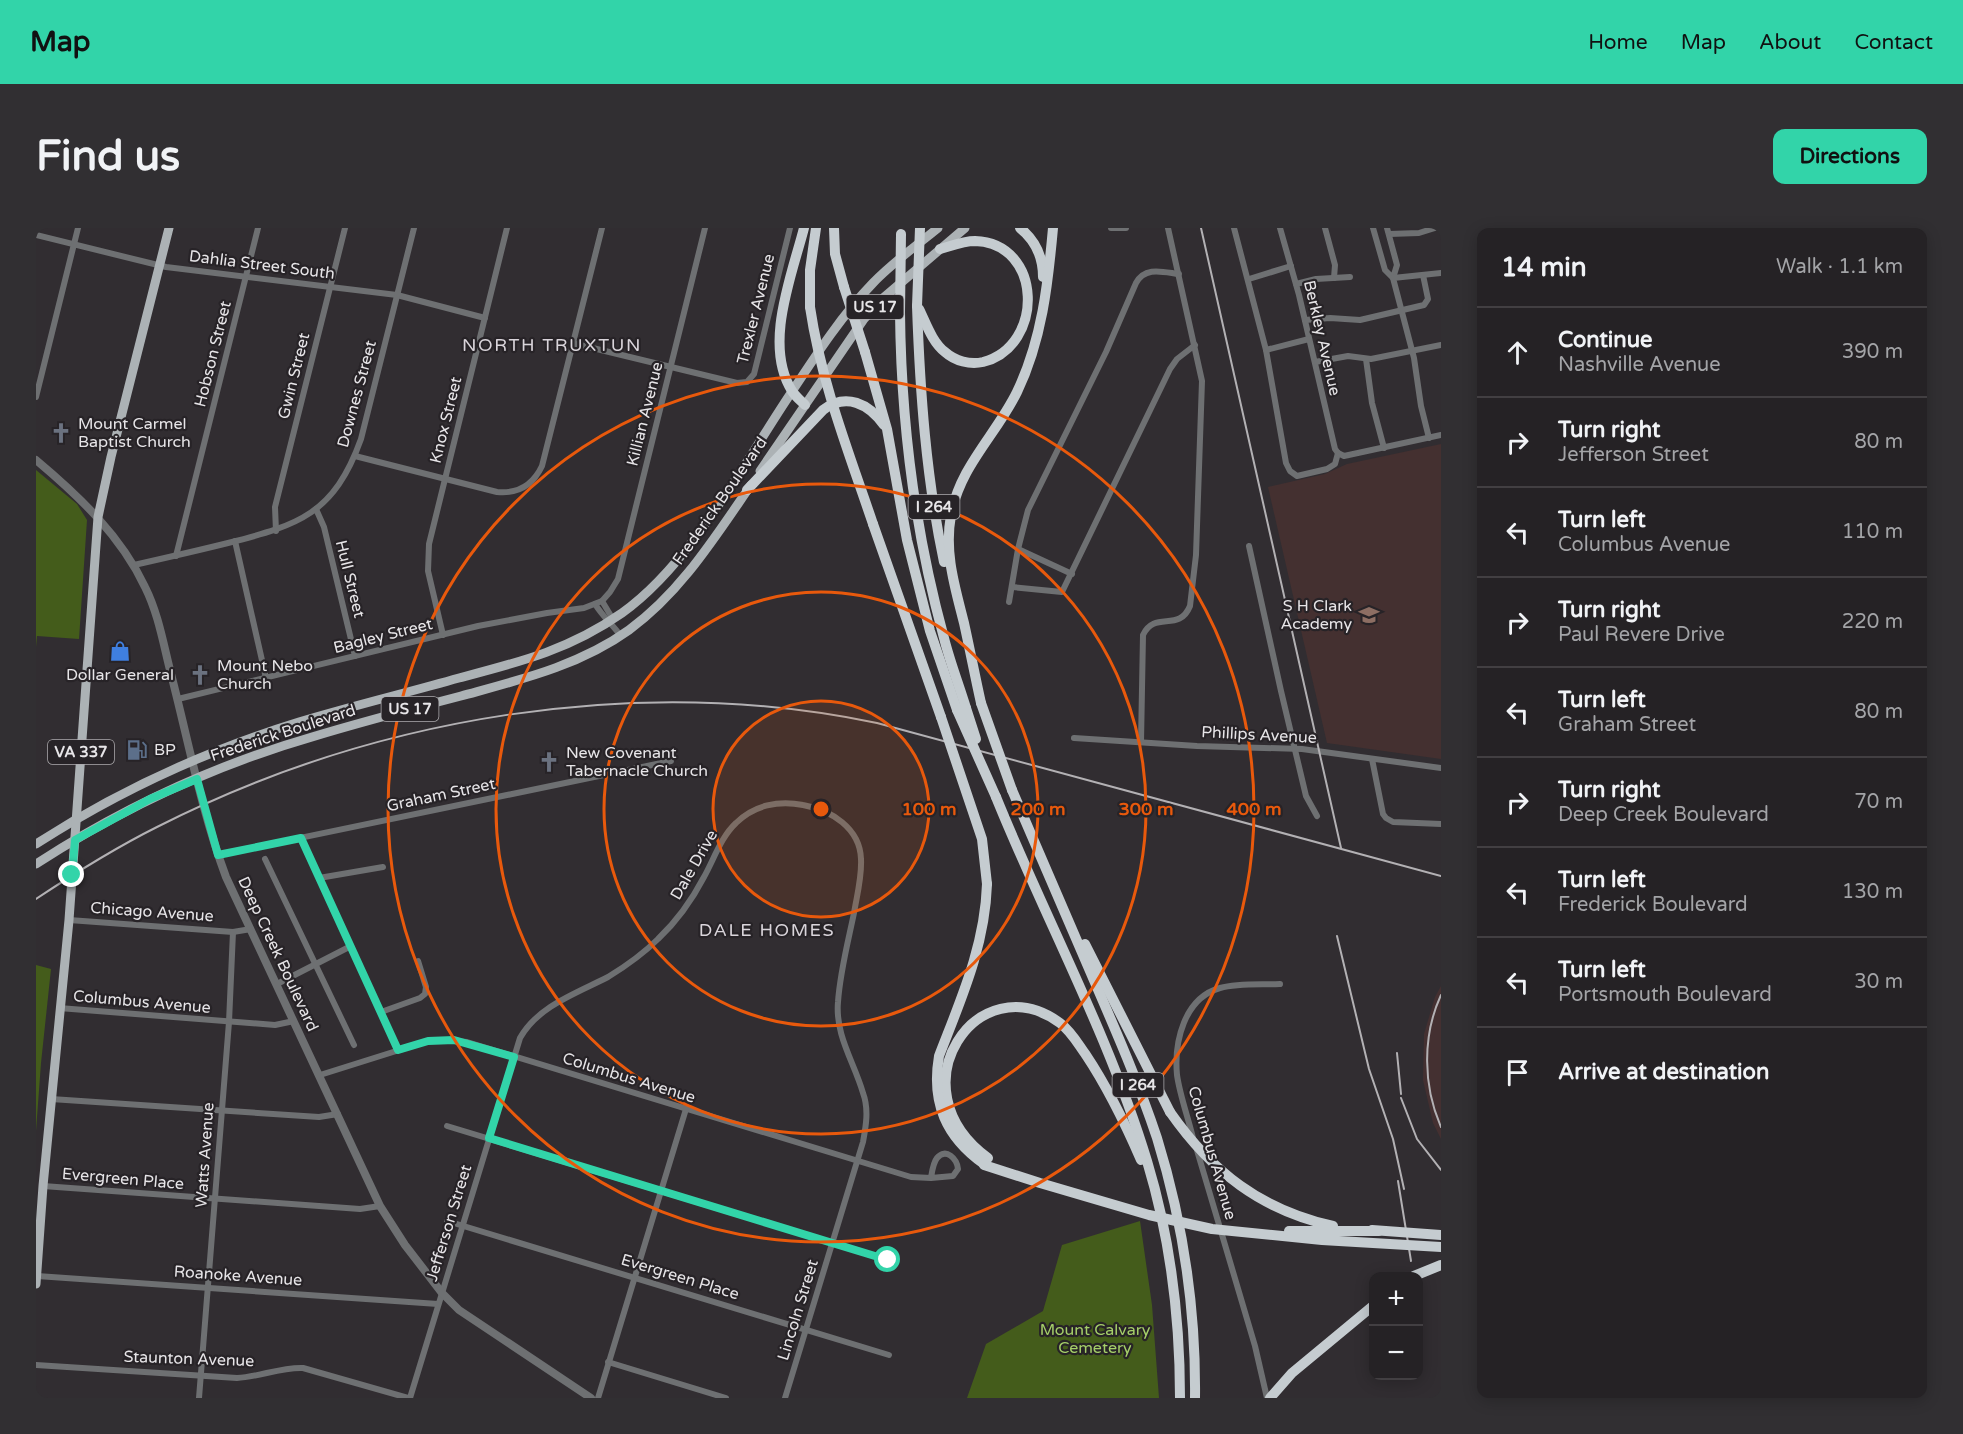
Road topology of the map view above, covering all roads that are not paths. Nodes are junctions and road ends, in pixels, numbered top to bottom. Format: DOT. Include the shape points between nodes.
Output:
graph roads {
  1 [pos="78,228"];
  2 [pos="169,228"];
  3 [pos="258,228"];
  4 [pos="345,228"];
  5 [pos="414,228"];
  6 [pos="507,228"];
  7 [pos="602,228"];
  8 [pos="705,228"];
  9 [pos="790,228"];
  10 [pos="804,228"];
  11 [pos="816,228"];
  12 [pos="834,228"];
  13 [pos="920,228"];
  14 [pos="938,228"];
  15 [pos="965,228"];
  16 [pos="1020,228"];
  17 [pos="1053,228"];
  18 [pos="1111,228"];
  19 [pos="1126,228"];
  20 [pos="1168,228"];
  21 [pos="1234,228"];
  22 [pos="1280,228"];
  23 [pos="1325,228"];
  24 [pos="1373,228"];
  25 [pos="1431,229"];
  26 [pos="902,231"];
  27 [pos="1388,231"];
  28 [pos="36,235"];
  29 [pos="74,244"];
  30 [pos="940,249"];
  31 [pos="159,266"];
  32 [pos="1291,266"];
  33 [pos="1441,273"];
  34 [pos="1179,274"];
  35 [pos="1423,275"];
  36 [pos="246,277"];
  37 [pos="1350,277"];
  38 [pos="1334,278"];
  39 [pos="1393,278"];
  40 [pos="1249,279"];
  41 [pos="1296,284"];
  42 [pos="330,286"];
  43 [pos="397,296"];
  44 [pos="917,306"];
  45 [pos="1044,307"];
  46 [pos="1402,311"];
  47 [pos="485,318"];
  48 [pos="1305,320"];
  49 [pos="1309,339"];
  50 [pos="572,343"];
  51 [pos="1195,345"];
  52 [pos="1441,345"];
  53 [pos="1266,350"];
  54 [pos="1413,351"];
  55 [pos="1366,359"];
  56 [pos="1315,362"];
  57 [pos="670,367"];
  58 [pos="792,391"];
  59 [pos="36,397"];
  60 [pos="805,405"];
  61 [pos="887,429"];
  62 [pos="1441,435"];
  63 [pos="1429,438"];
  64 [pos="1384,448"];
  65 [pos="1338,453"];
  66 [pos="355,456"];
  67 [pos="36,460"];
  68 [pos="445,479"];
  69 [pos="747,490"];
  70 [pos="316,509"];
  71 [pos="98,518"];
  72 [pos="276,531"];
  73 [pos="235,541"];
  74 [pos="1249,546"];
  75 [pos="1018,549"];
  76 [pos="176,556"];
  77 [pos="134,566"];
  78 [pos="1072,574"];
  79 [pos="1012,587"];
  80 [pos="1010,602"];
  81 [pos="598,603"];
  82 [pos="610,621"];
  83 [pos="443,634"];
  84 [pos="620,636"];
  85 [pos="354,656"];
  86 [pos="266,678"];
  87 [pos="178,699"];
  88 [pos="981,703"];
  89 [pos="962,709"];
  90 [pos="1074,738"];
  91 [pos="1140,742"];
  92 [pos="1295,749"];
  93 [pos="1372,759"];
  94 [pos="671,761"];
  95 [pos="193,762"];
  96 [pos="1441,768"];
  97 [pos="197,779"];
  98 [pos="1012,790"];
  99 [pos="1317,816"];
  100 [pos="76,820"];
  101 [pos="1441,824"];
  102 [pos="301,838"];
  103 [pos="75,840"];
  104 [pos="36,844"];
  105 [pos="218,855"];
  106 [pos="265,859"];
  107 [pos="36,864"];
  108 [pos="383,867"];
  109 [pos="319,878"];
  110 [pos="69,920"];
  111 [pos="251,929"];
  112 [pos="233,932"];
  113 [pos="351,946"];
  114 [pos="418,961"];
  115 [pos="316,964"];
  116 [pos="277,984"];
  117 [pos="1280,984"];
  118 [pos="59,1008"];
  119 [pos="381,1012"];
  120 [pos="294,1021"];
  121 [pos="229,1022"];
  122 [pos="354,1045"];
  123 [pos="398,1050"];
  124 [pos="514,1057"];
  125 [pos="320,1075"];
  126 [pos="51,1100"];
  127 [pos="686,1109"];
  128 [pos="222,1110"];
  129 [pos="338,1114"];
  130 [pos="447,1126"];
  131 [pos="489,1138"];
  132 [pos="857,1161"];
  133 [pos="986,1161"];
  134 [pos="931,1178"];
  135 [pos="43,1186"];
  136 [pos="660,1192"];
  137 [pos="1156,1193"];
  138 [pos="215,1199"];
  139 [pos="380,1206"];
  140 [pos="447,1221"];
  141 [pos="462,1225"];
  142 [pos="1379,1231"];
  143 [pos="1441,1235"];
  144 [pos="832,1244"];
  145 [pos="1441,1247"];
  146 [pos="888,1260"];
  147 [pos="1441,1264"];
  148 [pos="1423,1272"];
  149 [pos="37,1276"];
  150 [pos="634,1276"];
  151 [pos="36,1284"];
  152 [pos="208,1287"];
  153 [pos="442,1293"];
  154 [pos="438,1304"];
  155 [pos="1369,1309"];
  156 [pos="806,1329"];
  157 [pos="889,1355"];
  158 [pos="608,1362"];
  159 [pos="36,1365"];
  160 [pos="201,1376"];
  161 [pos="199,1398"];
  162 [pos="409,1398"];
  163 [pos="591,1398"];
  164 [pos="597,1398"];
  165 [pos="726,1398"];
  166 [pos="785,1398"];
  167 [pos="1180,1398"];
  168 [pos="1195,1398"];
  169 [pos="1268,1398"];
  1 -- 29 [label="street"];
  2 -- 31 [label="main road, VA 337"];
  3 -- 36 [label="street, Hobson Street"];
  4 -- 42 [label="street, Gwin Street"];
  5 -- 43 [label="street, Downes Street"];
  6 -- 47 [label="street, Knox Street"];
  7 -- 50 [label="street"];
  8 -- 57 [label="street, Killian Avenue"];
  9 -- 57 [label="street, Trexler Avenue" via="754,374 747,382 733,382"];
  10 -- 58 [label="highway" via="779,330 784,369"];
  11 -- 133 [label="highway, bridge" via="810,307 829,393 982,839 987,884 980,945 936,1071 940,1108 948,1128 961,1145"];
  12 -- 61 [label="highway, bridge" via="844,287"];
  13 -- 44 [label="highway, I 264, bridge"];
  14 -- 58 [label="main road, Frederick Boulevard / US 17" via="870,286"];
  15 -- 30 [label="main road, Frederick Boulevard / US 17"];
  16 -- 45 [label="highway" via="1031,239 1042,261"];
  17 -- 45 [label="highway"];
  18 -- 19 [label="street"];
  20 -- 34 [label="street"];
  21 -- 40 [label="street"];
  22 -- 32 [label="street, Berkley Avenue"];
  23 -- 38 [label="street" via="1335,265"];
  24 -- 39 [label="street" via="1385,270"];
  25 -- 27 [label="street" via="1419,233"];
  26 -- 89 [label="highway, I 264, bridge" via="900,312 907,436 921,536"];
  27 -- 39 [label="street" via="1397,265"];
  28 -- 29 [label="street, Dahlia Street South"];
  29 -- 31 [label="street, Dahlia Street South"];
  29 -- 59 [label="street"];
  30 -- 44 [label="highway" via="975,241 1004,250 1017,262 1026,283 1025,321 1016,339 1002,353 972,363 955,359 939,347"];
  30 -- 60 [label="main road, Frederick Boulevard / US 17" via="864,319"];
  31 -- 36 [label="street, Dahlia Street South"];
  31 -- 71 [label="main road, VA 337"];
  32 -- 40 [label="street"];
  32 -- 41 [label="street, Berkley Avenue"];
  33 -- 35 [label="street"];
  34 -- 51 [label="street"];
  34 -- 75 [label="street" via="1154,271 1139,278 1036,491"];
  35 -- 39 [label="street"];
  35 -- 46 [label="street" via="1428,302"];
  36 -- 42 [label="street, Dahlia Street South"];
  36 -- 76 [label="street, Hobson Street"];
  37 -- 38 [label="street"];
  38 -- 41 [label="street"];
  39 -- 46 [label="street"];
  40 -- 53 [label="street"];
  41 -- 48 [label="street, Berkley Avenue"];
  42 -- 43 [label="street, Dahlia Street South"];
  42 -- 72 [label="street, Gwin Street" via="275,507"];
  43 -- 47 [label="street, Dahlia Street South"];
  43 -- 66 [label="street, Downes Street"];
  44 -- 88 [label="highway, I 264" via="931,494 949,587"];
  45 -- 88 [label="highway" via="1025,374 1005,413 968,467 951,517 950,565"];
  46 -- 48 [label="street" via="1360,320"];
  46 -- 54 [label="street"];
  47 -- 68 [label="street, Knox Street"];
  48 -- 49 [label="street, Berkley Avenue"];
  49 -- 53 [label="street"];
  49 -- 56 [label="street, Berkley Avenue"];
  50 -- 57 [label="street"];
  50 -- 68 [label="street" via="542,466 534,480 522,489 505,493"];
  51 -- 78 [label="street" via="1170,369"];
  51 -- 91 [label="street" via="1202,393 1190,606 1179,620 1154,623 1143,635"];
  52 -- 54 [label="street"];
  53 -- 65 [label="street" via="1290,471 1297,476 1327,469 1335,464"];
  54 -- 55 [label="street"];
  54 -- 63 [label="street"];
  55 -- 56 [label="street" via="1348,356"];
  55 -- 64 [label="street"];
  56 -- 65 [label="street, Berkley Avenue"];
  57 -- 81 [label="street, Killian Avenue" via="618,579"];
  58 -- 60 [label="highway"];
  58 -- 82 [label="main road, Frederick Boulevard / US 17" via="674,565"];
  60 -- 69 [label="main road, Frederick Boulevard / US 17"];
  61 -- 69 [label="highway" via="864,405 835,403 823,410"];
  61 -- 89 [label="highway" via="907,540 925,611 939,659"];
  62 -- 63 [label="street"];
  63 -- 64 [label="street"];
  64 -- 65 [label="street" via="1344,456"];
  66 -- 68 [label="street"];
  66 -- 70 [label="street, Downes Street" via="342,480"];
  67 -- 71 [label="street, Deep Creek Boulevard"];
  68 -- 83 [label="street, Knox Street" via="428,559"];
  69 -- 84 [label="main road, Frederick Boulevard / US 17" via="688,574"];
  70 -- 72 [label="street, Downes Street"];
  70 -- 85 [label="street, Hull Street" via="324,527"];
  71 -- 77 [label="street, Deep Creek Boulevard"];
  71 -- 100 [label="main road, VA 337"];
  72 -- 73 [label="street, Downes Street"];
  73 -- 76 [label="street, Downes Street"];
  73 -- 86 [label="street"];
  74 -- 92 [label="street"];
  75 -- 78 [label="street"];
  75 -- 79 [label="street"];
  76 -- 77 [label="street, Downes Street"];
  77 -- 87 [label="street, Deep Creek Boulevard" via="154,608"];
  78 -- 79 [label="street" via="1062,592"];
  79 -- 80 [label="street"];
  81 -- 82 [label="street" via="611,616"];
  81 -- 83 [label="street, Bagley Street"];
  82 -- 84 [label="street"];
  82 -- 95 [label="main road, Frederick Boulevard / US 17" via="570,644 530,659 299,722"];
  83 -- 85 [label="street, Bagley Street"];
  84 -- 97 [label="main road, Frederick Boulevard / US 17" via="540,674 308,738"];
  85 -- 86 [label="street, Bagley Street"];
  86 -- 87 [label="street, Bagley Street"];
  87 -- 95 [label="street, Deep Creek Boulevard"];
  88 -- 98 [label="highway, I 264, bridge"];
  89 -- 137 [label="highway, I 264, bridge" via="996,797 1114,1068"];
  90 -- 91 [label="street, Phillips Avenue"];
  91 -- 92 [label="street, Phillips Avenue"];
  92 -- 93 [label="street, Phillips Avenue"];
  92 -- 99 [label="street" via="1306,796"];
  93 -- 96 [label="street, Phillips Avenue"];
  93 -- 101 [label="street" via="1386,818 1393,822"];
  94 -- 102 [label="street, Graham Street"];
  95 -- 97 [label="street, Deep Creek Boulevard"];
  95 -- 100 [label="main road, Frederick Boulevard / US 17"];
  97 -- 103 [label="main road, Frederick Boulevard / US 17" via="150,799"];
  97 -- 105 [label="street, Deep Creek Boulevard"];
  98 -- 142 [label="highway, bridge" via="1170,1112 1199,1150 1216,1168 1264,1202 1313,1222"];
  98 -- 168 [label="highway, I 264" via="1131,1067 1157,1140 1186,1264"];
  100 -- 103 [label="main road, VA 337"];
  100 -- 104 [label="main road, Frederick Boulevard / US 17"];
  102 -- 105 [label="street, Graham Street"];
  102 -- 109 [label="street"];
  103 -- 107 [label="main road, Frederick Boulevard / US 17"];
  103 -- 110 [label="main road, VA 337"];
  105 -- 111 [label="street, Deep Creek Boulevard"];
  106 -- 115 [label="street"];
  108 -- 109 [label="street"];
  109 -- 113 [label="street"];
  110 -- 112 [label="street, Chicago Avenue"];
  110 -- 118 [label="main road, VA 337"];
  111 -- 112 [label="street"];
  111 -- 116 [label="street, Deep Creek Boulevard"];
  112 -- 121 [label="street, Watts Avenue"];
  113 -- 115 [label="street"];
  113 -- 119 [label="street"];
  114 -- 119 [label="street" via="425,994"];
  115 -- 116 [label="street"];
  115 -- 122 [label="street"];
  116 -- 120 [label="street, Deep Creek Boulevard"];
  117 -- 169 [label="street, Columbus Avenue" via="1228,986 1199,999 1182,1027 1177,1060 1179,1088"];
  118 -- 121 [label="street, Columbus Avenue"];
  118 -- 126 [label="main road, VA 337"];
  119 -- 123 [label="street"];
  120 -- 121 [label="street, Columbus Avenue" via="275,1025"];
  120 -- 125 [label="street, Deep Creek Boulevard"];
  121 -- 128 [label="street, Watts Avenue"];
  123 -- 124 [label="street, Columbus Avenue" via="428,1041 454,1040"];
  123 -- 125 [label="street, Columbus Avenue"];
  124 -- 127 [label="street, Columbus Avenue"];
  124 -- 131 [label="street, Jefferson Street"];
  124 -- 132 [label="street, Dale Drive" via="525,1029 537,1016 624,967 667,931 691,900 737,822 752,811 774,804 812,806 845,824 855,838 861,858 837,1005 841,1037 866,1106 866,1127"];
  125 -- 129 [label="street, Deep Creek Boulevard"];
  126 -- 128 [label="street"];
  126 -- 135 [label="main road, VA 337"];
  127 -- 132 [label="street, Columbus Avenue"];
  127 -- 136 [label="street"];
  128 -- 129 [label="street" via="319,1117"];
  128 -- 138 [label="street, Watts Avenue"];
  129 -- 139 [label="street, Deep Creek Boulevard"];
  130 -- 131 [label="street"];
  131 -- 136 [label="street"];
  131 -- 141 [label="street, Jefferson Street"];
  132 -- 134 [label="street, Columbus Avenue" via="911,1177"];
  132 -- 144 [label="street, Lincoln Street"];
  133 -- 137 [label="highway" via="962,1134 950,1112 945,1087 947,1063 957,1040 973,1022 1005,1009 1028,1009 1060,1023 1075,1039 1106,1085"];
  133 -- 142 [label="highway, bridge" via="1219,1225 1289,1231"];
  133 -- 145 [label="highway, bridge" via="1051,1186 1204,1228"];
  134 -- 134 [label="street, Columbus Avenue" via="939,1156 950,1155 955,1159 958,1169 953,1176"];
  135 -- 138 [label="street, Evergreen Place"];
  135 -- 149 [label="main road, VA 337"];
  136 -- 144 [label="street"];
  136 -- 150 [label="street"];
  137 -- 167 [label="highway, I 264" via="1173,1286"];
  138 -- 139 [label="street, Evergreen Place" via="360,1209"];
  138 -- 152 [label="street, Watts Avenue"];
  139 -- 153 [label="street, Deep Creek Boulevard"];
  140 -- 141 [label="street, Evergreen Place"];
  141 -- 150 [label="street, Evergreen Place"];
  141 -- 153 [label="street, Jefferson Street"];
  142 -- 143 [label="highway, bridge"];
  144 -- 146 [label="street"];
  144 -- 156 [label="street, Lincoln Street"];
  147 -- 148 [label="highway"];
  149 -- 151 [label="main road, VA 337"];
  149 -- 152 [label="street, Roanoke Avenue"];
  150 -- 156 [label="street, Evergreen Place"];
  150 -- 158 [label="street"];
  152 -- 154 [label="street, Roanoke Avenue"];
  152 -- 160 [label="street, Watts Avenue"];
  153 -- 154 [label="street, Jefferson Street"];
  153 -- 163 [label="street, Deep Creek Boulevard" via="459,1310"];
  154 -- 162 [label="street, Jefferson Street"];
  155 -- 169 [label="highway"];
  156 -- 157 [label="street, Evergreen Place"];
  156 -- 166 [label="street, Lincoln Street"];
  158 -- 164 [label="street"];
  158 -- 165 [label="street"];
  159 -- 160 [label="street, Staunton Avenue"];
  160 -- 161 [label="street, Watts Avenue"];
  160 -- 162 [label="street, Staunton Avenue" via="250,1378 303,1368"];
}
